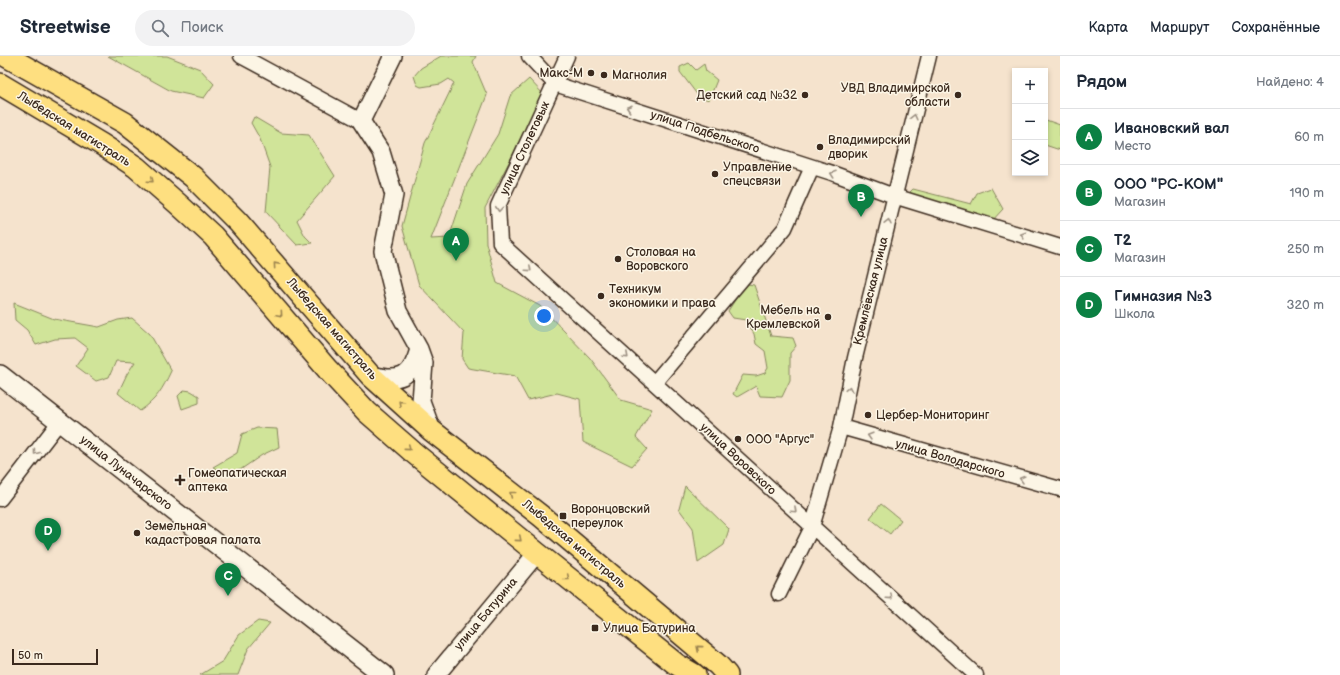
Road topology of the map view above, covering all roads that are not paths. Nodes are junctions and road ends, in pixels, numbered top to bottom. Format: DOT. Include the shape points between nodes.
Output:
graph roads {
  1 [pos="6,56"];
  2 [pos="240,56"];
  3 [pos="393,56"];
  4 [pos="529,56"];
  5 [pos="567,56"];
  6 [pos="929,56"];
  7 [pos="0,84"];
  8 [pos="555,84"];
  9 [pos="361,121"];
  10 [pos="812,167"];
  11 [pos="894,196"];
  12 [pos="500,243"];
  13 [pos="1060,247"];
  14 [pos="419,349"];
  15 [pos="0,375"];
  16 [pos="370,375"];
  17 [pos="655,382"];
  18 [pos="60,421"];
  19 [pos="841,427"];
  20 [pos="432,431"];
  21 [pos="1060,489"];
  22 [pos="0,499"];
  23 [pos="812,526"];
  24 [pos="536,553"];
  25 [pos="779,594"];
  26 [pos="384,675"];
  27 [pos="436,675"];
  28 [pos="695,675"];
  29 [pos="727,675"];
  30 [pos="976,675"];
  16 -- 1 [label="main road, Лыбедская магистраль, one-way" via="238,222 193,177 125,123"];
  2 -- 9 [label="street"];
  3 -- 9 [label="street"];
  4 -- 8 [label="street"];
  5 -- 8 [label="street, улица Столетовых"];
  11 -- 6 [label="street, Кремлёвская улица, one-way"];
  7 -- 24 [label="main road, Лыбедская магистраль, one-way" via="101,144 136,168 177,203 213,236 367,412"];
  10 -- 8 [label="street, улица Подбельского, one-way"];
  8 -- 12 [label="street, улица Столетовых, one-way" via="498,206"];
  9 -- 14 [label="street" via="381,152 394,195 383,251 398,311"];
  11 -- 10 [label="street, улица Подбельского, one-way"];
  10 -- 17 [label="street" via="785,228"];
  13 -- 11 [label="street, улица Подбельского, one-way"];
  19 -- 11 [label="street, Кремлёвская улица, one-way"];
  12 -- 17 [label="street, улица Воровского, one-way"];
  14 -- 16 [label="street" via="414,365 406,374 394,379"];
  14 -- 20 [label="street" via="424,363 421,401"];
  15 -- 18 [label="main road, улица Луначарского"];
  20 -- 16 [label="main road, Лыбедская магистраль, one-way"];
  17 -- 23 [label="street, улица Воровского, one-way"];
  18 -- 22 [label="street, one-way"];
  18 -- 26 [label="main road, улица Луначарского"];
  21 -- 19 [label="street, улица Володарского, one-way"];
  19 -- 23 [label="street, Кремлёвская улица"];
  29 -- 20 [label="main road, Лыбедская магистраль, one-way" via="541,516"];
  23 -- 25 [label="street, Кремлёвская улица"];
  23 -- 30 [label="street, улица Воровского, one-way"];
  24 -- 27 [label="street, улица Батурина"];
  24 -- 28 [label="main road, Лыбедская магистраль, one-way" via="676,664"];
}
